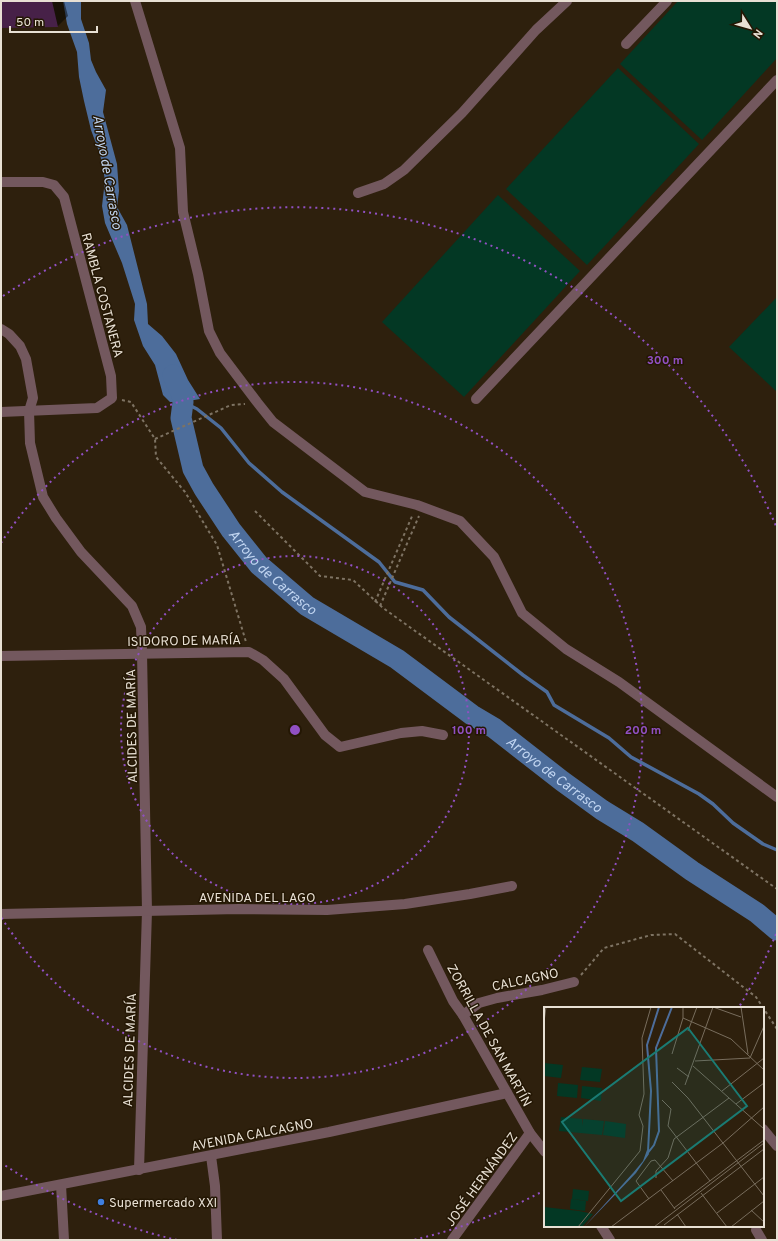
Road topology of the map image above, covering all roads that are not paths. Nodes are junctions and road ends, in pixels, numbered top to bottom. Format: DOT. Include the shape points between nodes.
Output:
graph roads {
  1 [pos="135,1"];
  2 [pos="567,1"];
  3 [pos="667,1"];
  4 [pos="626,44"];
  5 [pos="777,80"];
  6 [pos="1,182"];
  7 [pos="358,193"];
  8 [pos="1,329"];
  9 [pos="476,399"];
  10 [pos="29,411"];
  11 [pos="1,412"];
  12 [pos="142,653"];
  13 [pos="1,656"];
  14 [pos="443,735"];
  15 [pos="777,797"];
  16 [pos="512,886"];
  17 [pos="147,911"];
  18 [pos="1,914"];
  19 [pos="428,950"];
  20 [pos="574,982"];
  21 [pos="463,1015"];
  22 [pos="507,1093"];
  23 [pos="764,1130"];
  24 [pos="530,1133"];
  25 [pos="777,1146"];
  26 [pos="544,1151"];
  27 [pos="211,1156"];
  28 [pos="139,1170"];
  29 [pos="61,1185"];
  30 [pos="1,1196"];
  31 [pos="602,1227"];
  32 [pos="756,1230"];
  33 [pos="64,1240"];
  34 [pos="217,1240"];
  35 [pos="452,1240"];
  36 [pos="610,1240"];
  37 [pos="762,1240"];
  1 -- 15 [label="street" via="180,148 183,212 209,331 220,353 248,392 273,422 365,492 420,506 460,521 494,557 522,613 566,649 619,682"];
  2 -- 7 [label="street" via="536,30 462,113 404,170 384,184"];
  3 -- 4 [label="street"];
  5 -- 9 [label="street"];
  6 -- 10 [label="street, RAMBLA COSTANERA" via="43,182 54,185 64,197 112,376 112,398 96,408"];
  8 -- 10 [label="street, ALCIDES DE MARÍA" via="20,346 26,359 32,398"];
  10 -- 11 [label="street"];
  10 -- 12 [label="street, ALCIDES DE MARÍA" via="30,443 42,497 81,552 132,606 141,627"];
  12 -- 13 [label="street, ISIDORO DE MARÍA"];
  12 -- 14 [label="street, ISIDORO DE MARÍA" via="248,652 263,660 284,679 325,736 340,746 401,733 422,731"];
  12 -- 17 [label="street, ALCIDES DE MARÍA"];
  16 -- 17 [label="street, AVENIDA DEL LAGO" via="405,904 327,910"];
  17 -- 18 [label="street, AVENIDA DEL LAGO"];
  17 -- 28 [label="street, ALCIDES DE MARÍA"];
  19 -- 21 [label="street, ZORRILLA DE SAN MARTÍN" via="453,1001"];
  20 -- 21 [label="street, CALCAGNO" via="479,1003"];
  21 -- 22 [label="street, ZORRILLA DE SAN MARTÍN"];
  22 -- 24 [label="street, ZORRILLA DE SAN MARTÍN"];
  22 -- 27 [label="street, AVENIDA CALCAGNO"];
  23 -- 25 [label="street"];
  24 -- 26 [label="street, ZORRILLA DE SAN MARTÍN"];
  24 -- 35 [label="street, JOSÉ HERNÁNDEZ"];
  27 -- 28 [label="street, AVENIDA CALCAGNO"];
  27 -- 34 [label="street"];
  28 -- 29 [label="street, AVENIDA CALCAGNO"];
  29 -- 30 [label="street, AVENIDA CALCAGNO"];
  29 -- 33 [label="street"];
  31 -- 36 [label="street"];
  32 -- 37 [label="street"];
}
